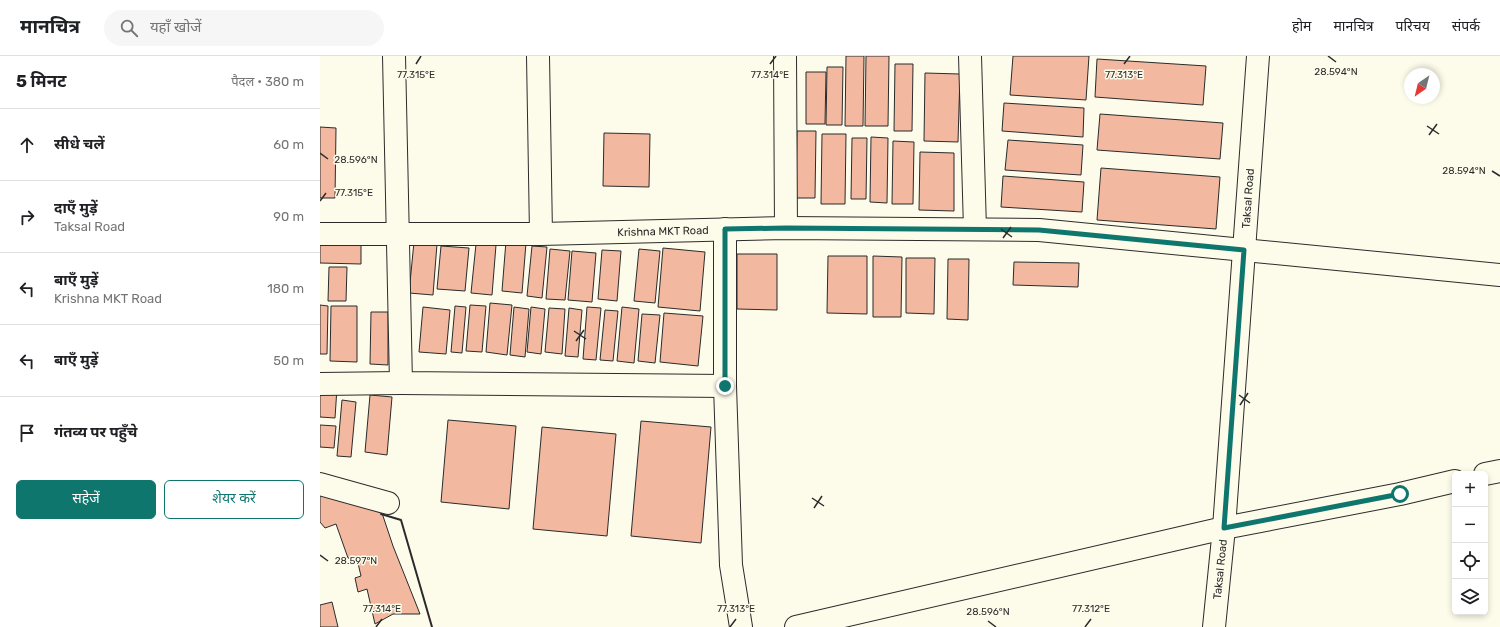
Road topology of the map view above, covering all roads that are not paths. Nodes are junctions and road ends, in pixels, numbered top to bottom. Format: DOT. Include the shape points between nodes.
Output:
graph roads {
  1 [pos="394,56"];
  2 [pos="538,56"];
  3 [pos="786,56"];
  4 [pos="970,56"];
  5 [pos="1258,56"];
  6 [pos="786,228"];
  7 [pos="725,229"];
  8 [pos="975,229"];
  9 [pos="399,233"];
  10 [pos="320,234"];
  11 [pos="541,234"];
  12 [pos="1244,250"];
  13 [pos="1500,275"];
  14 [pos="401,383"];
  15 [pos="320,384"];
  16 [pos="725,386"];
  17 [pos="1500,471"];
  18 [pos="1488,473"];
  19 [pos="1452,482"];
  20 [pos="320,484"];
  21 [pos="388,503"];
  22 [pos="1224,528"];
  23 [pos="741,627"];
  24 [pos="796,627"];
  25 [pos="1214,627"];
  1 -- 9 [label="street"];
  2 -- 11 [label="street"];
  3 -- 6 [label="street"];
  4 -- 8 [label="street"];
  5 -- 12 [label="street, Taksal Road"];
  6 -- 7 [label="street, Krishna MKT Road"];
  6 -- 8 [label="street, Krishna MKT Road"];
  7 -- 11 [label="street, Krishna MKT Road"];
  7 -- 16 [label="street"];
  8 -- 12 [label="street, Krishna MKT Road" via="1039,230"];
  9 -- 10 [label="street, Krishna MKT Road"];
  9 -- 11 [label="street, Krishna MKT Road"];
  9 -- 14 [label="street"];
  12 -- 13 [label="street, Krishna MKT Road"];
  12 -- 22 [label="street, Taksal Road"];
  14 -- 15 [label="street"];
  14 -- 16 [label="street"];
  16 -- 23 [label="street" via="731,565"];
  17 -- 18 [label="street"];
  19 -- 22 [label="street"];
  20 -- 21 [label="street"];
  22 -- 24 [label="street"];
  22 -- 25 [label="street, Taksal Road"];
}
